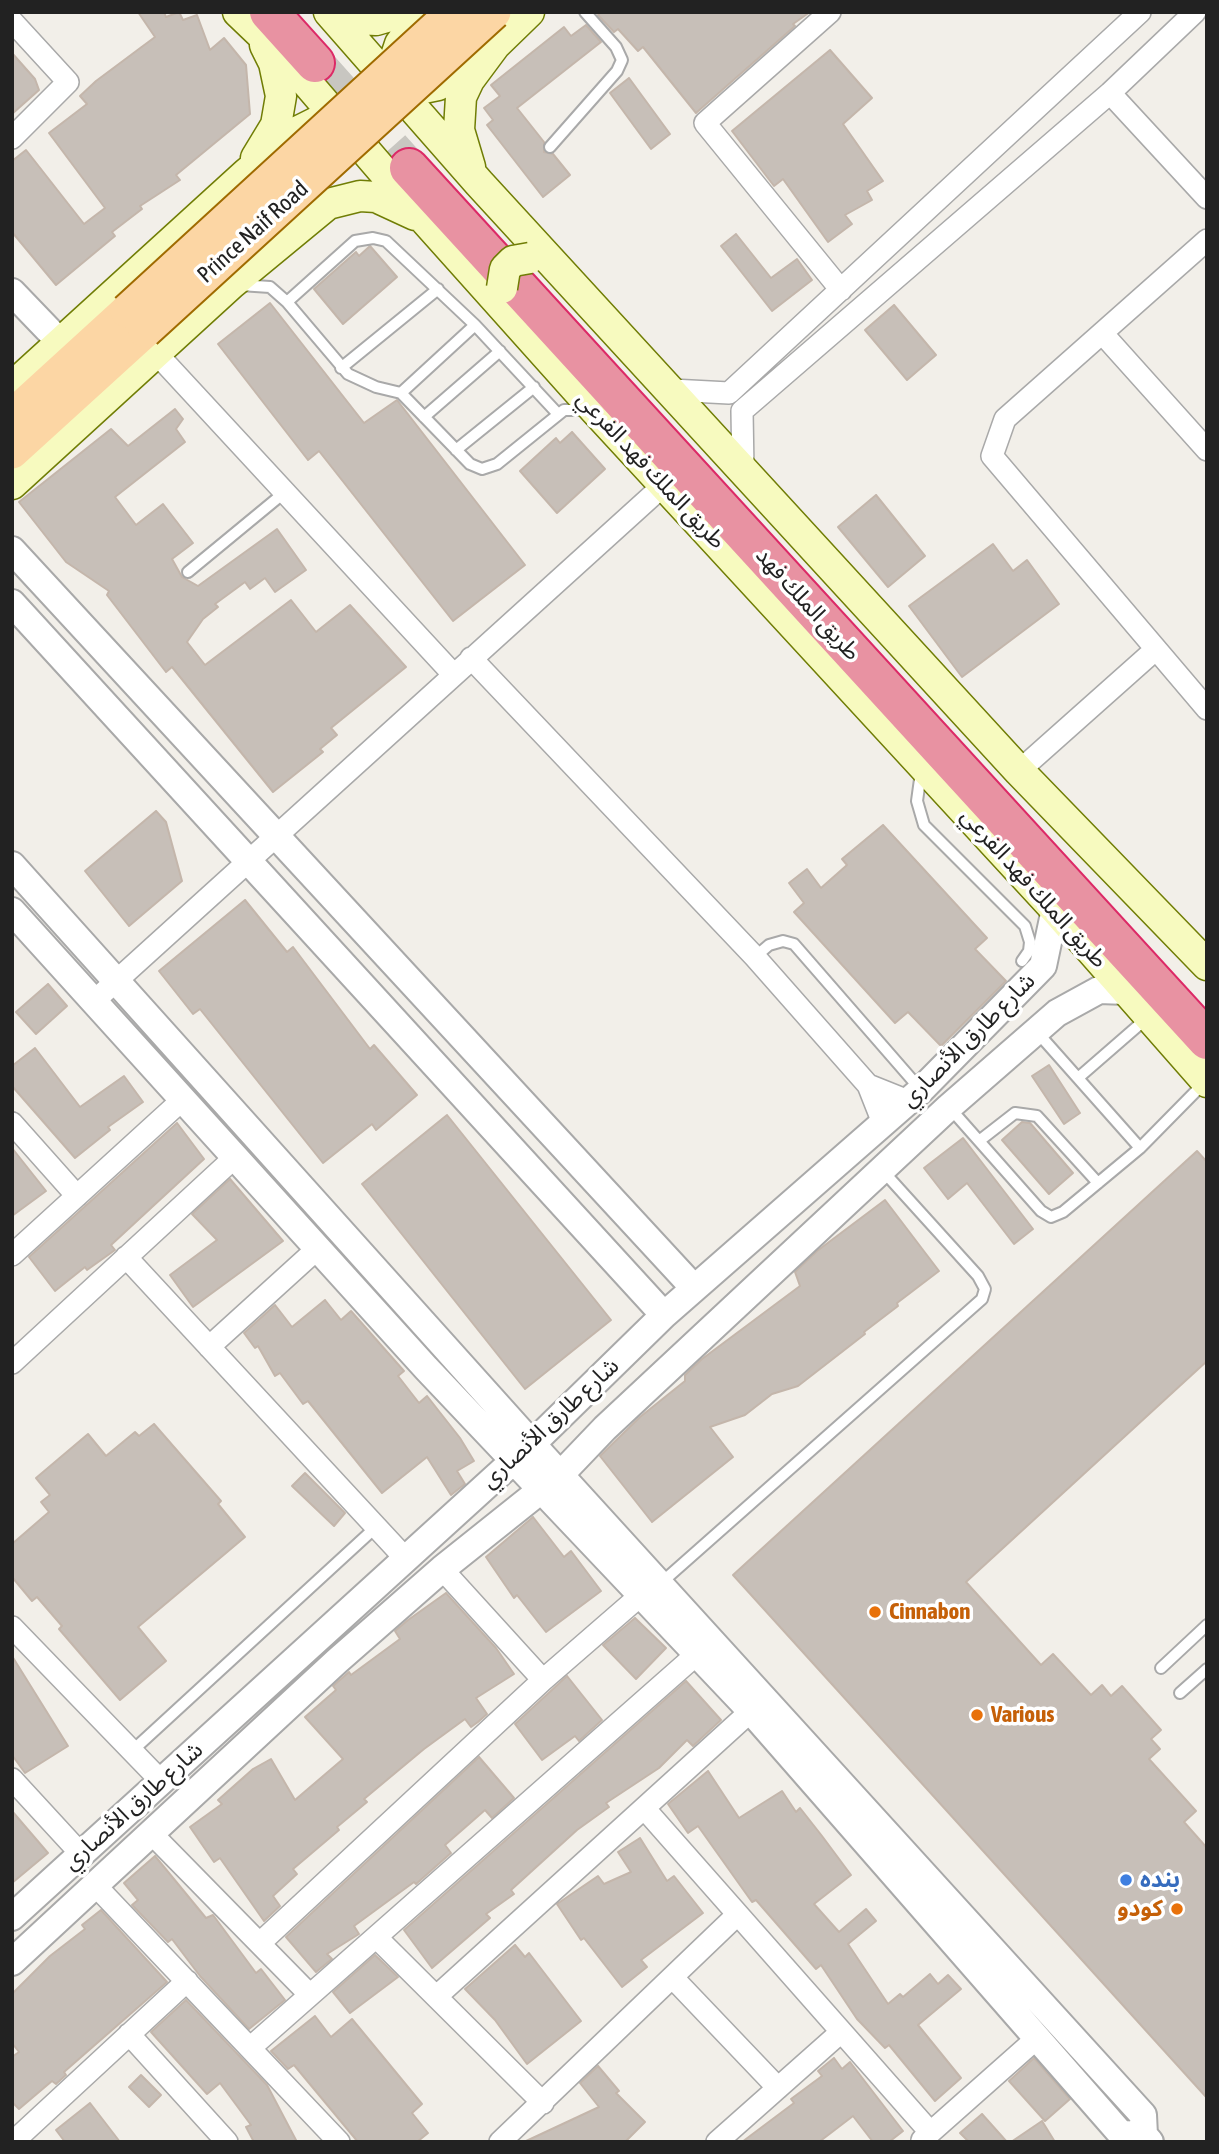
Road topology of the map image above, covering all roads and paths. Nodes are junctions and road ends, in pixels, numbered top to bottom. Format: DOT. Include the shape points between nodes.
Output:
graph roads {
  1 [pos="238,12"];
  2 [pos="297,12"];
  3 [pos="329,12"];
  4 [pos="339,12"];
  5 [pos="403,12"];
  6 [pos="424,12"];
  7 [pos="453,12"];
  8 [pos="461,12"];
  9 [pos="585,12"];
  10 [pos="830,12"];
  11 [pos="1140,12"];
  12 [pos="1195,12"];
  13 [pos="12,21"];
  14 [pos="264,24"];
  15 [pos="508,24"];
  16 [pos="329,62"];
  17 [pos="1110,93"];
  18 [pos="370,107"];
  19 [pos="12,138"];
  20 [pos="550,147"];
  21 [pos="411,157"];
  22 [pos="247,173"];
  23 [pos="479,183"];
  24 [pos="1207,198"];
  25 [pos="425,220"];
  26 [pos="288,236"];
  27 [pos="1207,240"];
  28 [pos="164,250"];
  29 [pos="542,261"];
  30 [pos="438,289"];
  31 [pos="841,290"];
  32 [pos="12,292"];
  33 [pos="222,292"];
  34 [pos="504,299"];
  35 [pos="287,302"];
  36 [pos="475,325"];
  37 [pos="143,332"];
  38 [pos="1102,333"];
  39 [pos="61,343"];
  40 [pos="500,351"];
  41 [pos="341,368"];
  42 [pos="12,387"];
  43 [pos="534,387"];
  44 [pos="672,390"];
  45 [pos="401,393"];
  46 [pos="595,411"];
  47 [pos="558,414"];
  48 [pos="12,416"];
  49 [pos="424,417"];
  50 [pos="456,450"];
  51 [pos="1207,450"];
  52 [pos="12,452"];
  53 [pos="743,470"];
  54 [pos="12,484"];
  55 [pos="665,484"];
  56 [pos="285,492"];
  57 [pos="12,550"];
  58 [pos="188,572"];
  59 [pos="36,576"];
  60 [pos="12,602"];
  61 [pos="1155,650"];
  62 [pos="471,658"];
  63 [pos="453,674"];
  64 [pos="1207,709"];
  65 [pos="922,764"];
  66 [pos="1019,771"];
  67 [pos="277,836"];
  68 [pos="12,864"];
  69 [pos="248,864"];
  70 [pos="1055,909"];
  71 [pos="12,911"];
  72 [pos="755,957"];
  73 [pos="1022,961"];
  74 [pos="1207,965"];
  75 [pos="118,980"];
  76 [pos="1126,992"];
  77 [pos="93,1002"];
  78 [pos="1207,1008"];
  79 [pos="1149,1016"];
  80 [pos="1036,1031"];
  81 [pos="1207,1040"];
  82 [pos="1078,1078"];
  83 [pos="1207,1082"];
  84 [pos="868,1085"];
  85 [pos="914,1096"];
  86 [pos="181,1101"];
  87 [pos="949,1107"];
  88 [pos="883,1123"];
  89 [pos="12,1124"];
  90 [pos="979,1141"];
  91 [pos="1140,1148"];
  92 [pos="234,1158"];
  93 [pos="882,1170"];
  94 [pos="1098,1183"];
  95 [pos="77,1196"];
  96 [pos="317,1249"];
  97 [pos="12,1255"];
  98 [pos="127,1257"];
  99 [pos="694,1288"];
  100 [pos="664,1315"];
  101 [pos="209,1347"];
  102 [pos="12,1363"];
  103 [pos="523,1451"];
  104 [pos="552,1482"];
  105 [pos="376,1527"];
  106 [pos="405,1558"];
  107 [pos="442,1569"];
  108 [pos="651,1589"];
  109 [pos="1207,1625"];
  110 [pos="12,1627"];
  111 [pos="697,1654"];
  112 [pos="1161,1668"];
  113 [pos="1207,1669"];
  114 [pos="543,1680"];
  115 [pos="1180,1693"];
  116 [pos="751,1711"];
  117 [pos="131,1752"];
  118 [pos="12,1779"];
  119 [pos="161,1781"];
  120 [pos="644,1808"];
  121 [pos="151,1833"];
  122 [pos="81,1854"];
  123 [pos="95,1885"];
  124 [pos="14,1912"];
  125 [pos="737,1915"];
  126 [pos="376,1937"];
  127 [pos="260,1943"];
  128 [pos="12,1962"];
  129 [pos="674,1979"];
  130 [pos="187,1981"];
  131 [pos="310,1995"];
  132 [pos="437,1996"];
  133 [pos="841,2032"];
  134 [pos="129,2034"];
  135 [pos="1036,2039"];
  136 [pos="250,2049"];
  137 [pos="778,2088"];
  138 [pos="543,2103"];
  139 [pos="925,2137"];
  140 [pos="24,2138"];
  141 [pos="1143,2139"];
  142 [pos="227,2142"];
  143 [pos="339,2142"];
  144 [pos="500,2142"];
  145 [pos="717,2142"];
  1 -- 14 [label="main road"];
  2 -- 16 [label="highway"];
  3 -- 16 [label="main road"];
  4 -- 5 [label="main road" via="376,20"];
  6 -- 18 [label="main road" via="400,44"];
  7 -- 37 [label="main road, Prince Naif Road, bridge"];
  8 -- 15 [label="main road" via="480,32 491,33"];
  9 -- 20 [label="lane" via="622,60"];
  10 -- 31 [label="street" via="705,123"];
  11 -- 31 [label="street"];
  12 -- 17 [label="street"];
  13 -- 19 [label="street" via="68,82"];
  14 -- 16 [label="highway"];
  14 -- 22 [label="main road" via="281,96 276,125"];
  15 -- 18 [label="main road" via="438,85"];
  15 -- 23 [label="main road" via="469,80 458,113 463,146"];
  15 -- 37 [label="main road, Prince Naif Road, bridge"];
  16 -- 18 [label="main road"];
  16 -- 18 [label="main road" via="366,73"];
  17 -- 24 [label="street"];
  17 -- 53 [label="street" via="742,411"];
  18 -- 21 [label="main road" via="377,146"];
  18 -- 21 [label="main road" via="408,117"];
  18 -- 22 [label="main road" via="308,125"];
  18 -- 26 [label="main road" via="344,169"];
  21 -- 23 [label="main road"];
  21 -- 25 [label="main road, طريق الملك فهد الفرعي"];
  21 -- 78 [label="highway, طريق الملك فهد"];
  21 -- 81 [label="highway, طريق الملك فهد"];
  22 -- 28 [label="main road, Prince Naif Road"];
  23 -- 29 [label="main road"];
  25 -- 26 [label="main road" via="396,204 360,197 328,204"];
  25 -- 34 [label="main road, طريق الملك فهد الفرعي"];
  26 -- 33 [label="main road, Prince Naif Road"];
  27 -- 38 [label="street"];
  28 -- 33 [label="main road" via="180,246 201,252 212,263"];
  28 -- 39 [label="main road, Prince Naif Road"];
  29 -- 34 [label="main road, bridge" via="513,261 505,269"];
  29 -- 44 [label="main road"];
  30 -- 35 [label="lane" via="386,241 373,238 355,241"];
  30 -- 36 [label="lane"];
  30 -- 41 [label="lane"];
  31 -- 44 [label="street" via="729,394"];
  32 -- 39 [label="street"];
  33 -- 35 [label="lane" via="270,287"];
  33 -- 37 [label="main road, Prince Naif Road"];
  34 -- 46 [label="main road, طريق الملك فهد الفرعي"];
  35 -- 41 [label="lane"];
  36 -- 40 [label="lane"];
  36 -- 45 [label="lane"];
  37 -- 48 [label="main road, Prince Naif Road"];
  37 -- 52 [label="main road, Prince Naif Road"];
  37 -- 54 [label="main road, Prince Naif Road"];
  37 -- 56 [label="street"];
  38 -- 51 [label="street"];
  38 -- 61 [label="street" via="1005,419 992,456"];
  39 -- 42 [label="main road, Prince Naif Road"];
  40 -- 43 [label="lane"];
  40 -- 49 [label="lane"];
  41 -- 45 [label="lane" via="361,381"];
  43 -- 47 [label="lane"];
  43 -- 50 [label="lane"];
  44 -- 53 [label="main road"];
  45 -- 49 [label="lane"];
  46 -- 47 [label="lane" via="564,410"];
  46 -- 55 [label="main road, طريق الملك فهد الفرعي"];
  47 -- 50 [label="lane" via="496,464 482,469"];
  49 -- 50 [label="lane"];
  53 -- 66 [label="main road"];
  55 -- 62 [label="street"];
  55 -- 65 [label="main road, طريق الملك فهد الفرعي"];
  56 -- 58 [label="lane"];
  56 -- 63 [label="street"];
  57 -- 59 [label="street"];
  59 -- 60 [label="street"];
  59 -- 67 [label="street"];
  60 -- 69 [label="street"];
  61 -- 64 [label="street"];
  61 -- 66 [label="street"];
  62 -- 63 [label="street"];
  62 -- 72 [label="street"];
  63 -- 67 [label="street"];
  65 -- 70 [label="main road, طريق الملك فهد الفرعي"];
  65 -- 73 [label="lane" via="917,801 924,825 1026,926 1029,951"];
  66 -- 74 [label="main road"];
  67 -- 69 [label="street"];
  67 -- 99 [label="street"];
  68 -- 75 [label="street"];
  69 -- 75 [label="street"];
  69 -- 100 [label="street"];
  70 -- 76 [label="main road, طريق الملك فهد الفرعي"];
  70 -- 85 [label="street, شارع طارق الأنصاري" via="1043,966"];
  71 -- 77 [label="street"];
  72 -- 84 [label="street"];
  72 -- 85 [label="lane" via="769,945 794,944"];
  75 -- 77 [label="street"];
  75 -- 103 [label="street"];
  76 -- 79 [label="main road, طريق الملك فهد الفرعي"];
  76 -- 80 [label="street, شارع طارق الأنصاري" via="1099,990 1057,1013"];
  77 -- 86 [label="street"];
  79 -- 82 [label="lane"];
  79 -- 83 [label="main road, طريق الملك فهد الفرعي"];
  80 -- 82 [label="lane"];
  80 -- 87 [label="street, شارع طارق الأنصاري"];
  82 -- 91 [label="lane"];
  83 -- 91 [label="lane"];
  84 -- 85 [label="street"];
  84 -- 88 [label="street"];
  85 -- 88 [label="street, شارع طارق الأنصاري"];
  86 -- 92 [label="street"];
  86 -- 95 [label="street"];
  87 -- 90 [label="lane"];
  87 -- 93 [label="street, شارع طارق الأنصاري"];
  88 -- 99 [label="street, شارع طارق الأنصاري"];
  89 -- 95 [label="street"];
  90 -- 94 [label="lane" via="1015,1113 1037,1115"];
  90 -- 94 [label="lane" via="1041,1212 1051,1217"];
  91 -- 94 [label="lane"];
  92 -- 96 [label="street"];
  92 -- 98 [label="street"];
  93 -- 104 [label="street, شارع طارق الأنصاري"];
  93 -- 108 [label="lane" via="978,1276 985,1289 982,1299"];
  95 -- 97 [label="street"];
  96 -- 101 [label="street"];
  96 -- 103 [label="street"];
  98 -- 101 [label="street"];
  98 -- 102 [label="street"];
  99 -- 100 [label="street, شارع طارق الأنصاري"];
  100 -- 103 [label="street, شارع طارق الأنصاري"];
  101 -- 105 [label="street"];
  103 -- 104 [label="street"];
  103 -- 106 [label="street, شارع طارق الأنصاري"];
  104 -- 107 [label="street, شارع طارق الأنصاري"];
  104 -- 108 [label="street"];
  105 -- 106 [label="street"];
  105 -- 117 [label="lane"];
  106 -- 119 [label="street, شارع طارق الأنصاري"];
  107 -- 114 [label="street"];
  107 -- 121 [label="street, شارع طارق الأنصاري"];
  108 -- 111 [label="street"];
  108 -- 114 [label="street"];
  108 -- 141 [label="street" via="1143,2115"];
  109 -- 112 [label="lane"];
  110 -- 117 [label="street"];
  111 -- 116 [label="street"];
  111 -- 126 [label="street"];
  113 -- 115 [label="lane"];
  114 -- 127 [label="street"];
  116 -- 120 [label="street"];
  116 -- 135 [label="street"];
  117 -- 119 [label="street"];
  118 -- 122 [label="street"];
  119 -- 122 [label="street, شارع طارق الأنصاري"];
  120 -- 125 [label="street"];
  120 -- 132 [label="street"];
  121 -- 123 [label="street, شارع طارق الأنصاري"];
  121 -- 127 [label="street"];
  122 -- 124 [label="street, شارع طارق الأنصاري"];
  123 -- 128 [label="street, شارع طارق الأنصاري"];
  123 -- 130 [label="street"];
  125 -- 129 [label="street"];
  125 -- 133 [label="street"];
  126 -- 131 [label="street"];
  126 -- 132 [label="street"];
  127 -- 131 [label="street"];
  129 -- 137 [label="street"];
  129 -- 138 [label="street"];
  130 -- 134 [label="street"];
  130 -- 136 [label="street"];
  131 -- 136 [label="street"];
  132 -- 138 [label="street"];
  133 -- 137 [label="street"];
  133 -- 139 [label="street"];
  134 -- 140 [label="street"];
  134 -- 142 [label="street"];
  135 -- 139 [label="street"];
  135 -- 141 [label="street" via="1121,2134"];
  136 -- 143 [label="street"];
  137 -- 145 [label="street"];
  138 -- 144 [label="street"];
}
